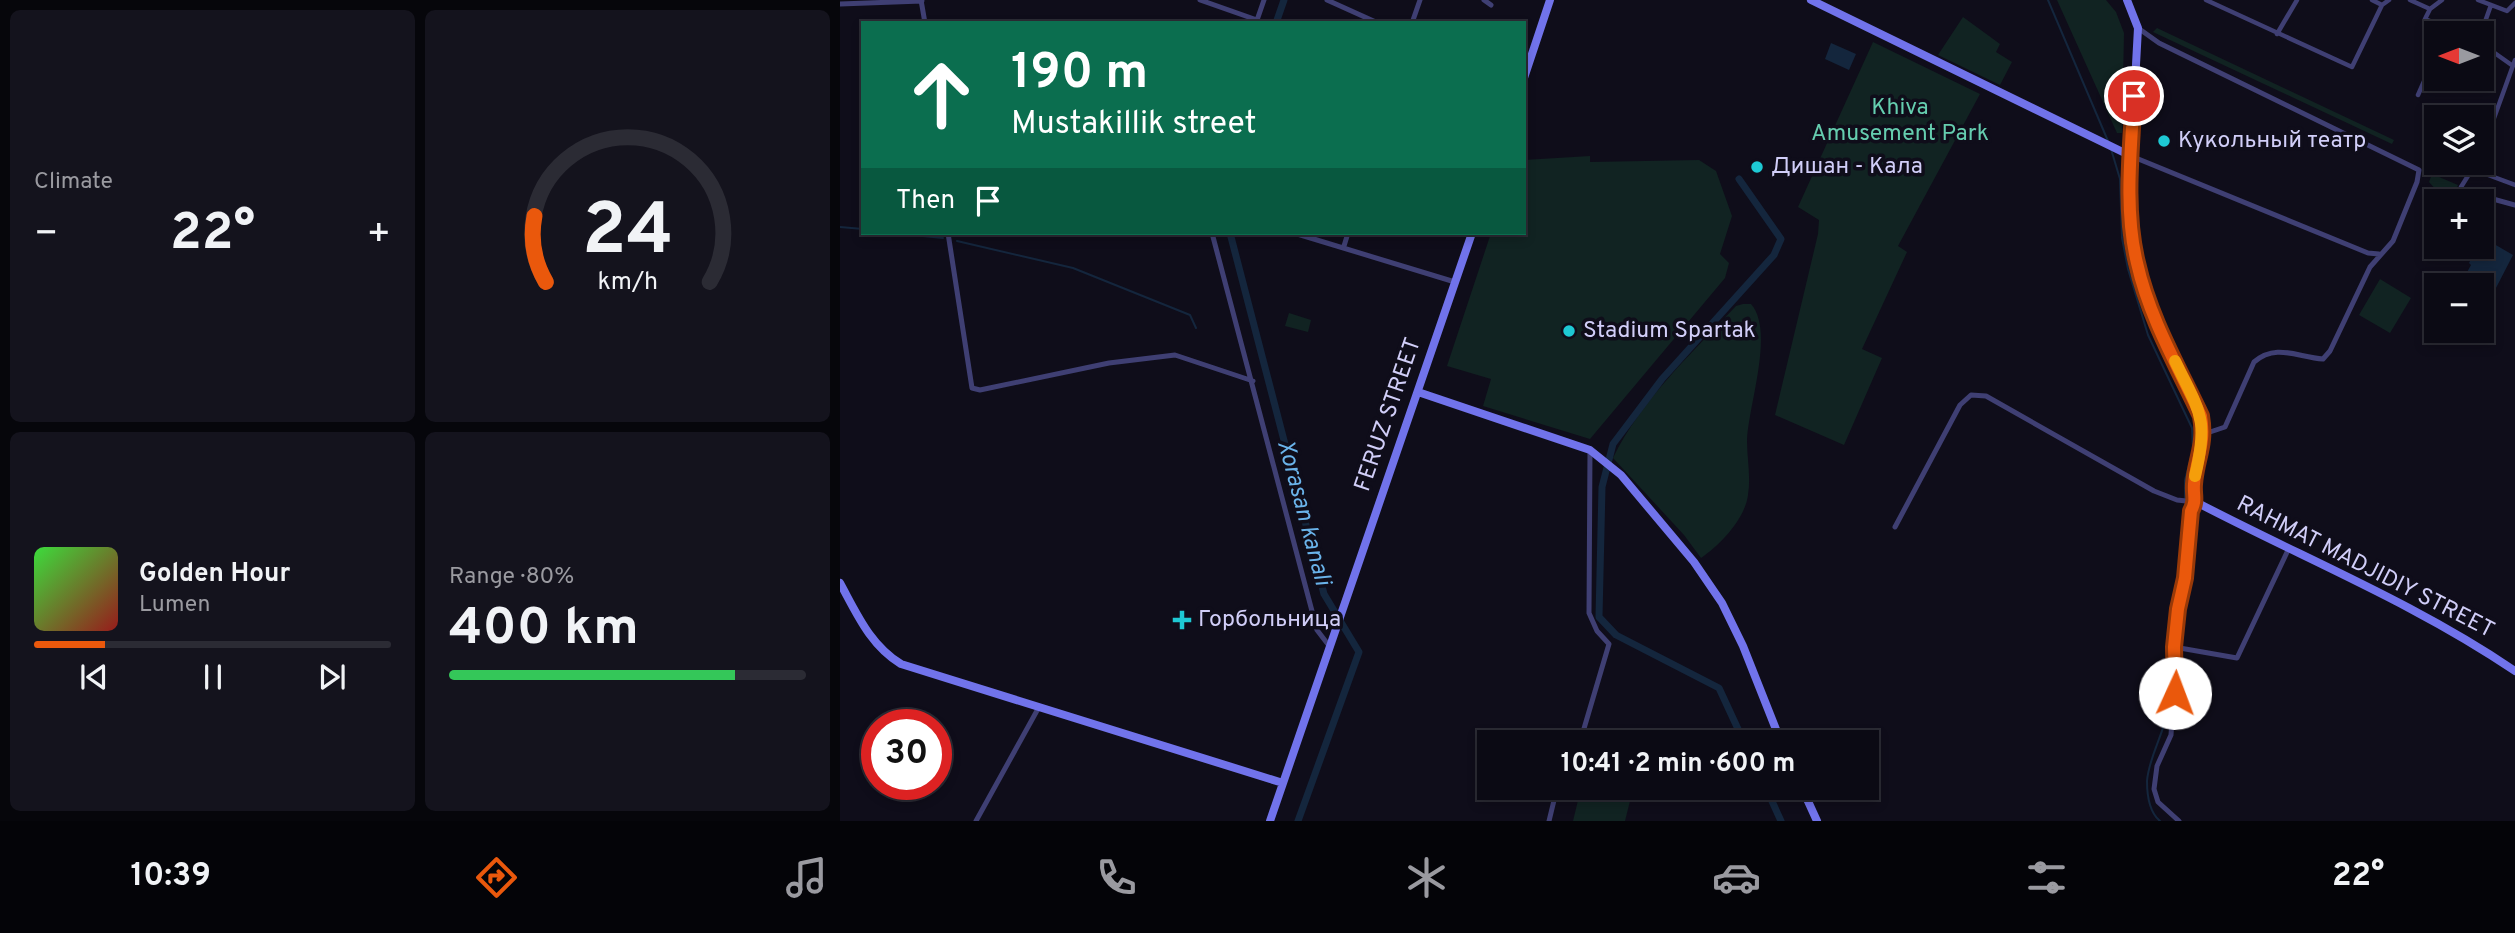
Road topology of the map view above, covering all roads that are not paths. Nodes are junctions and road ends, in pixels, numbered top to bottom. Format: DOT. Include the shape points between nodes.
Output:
graph roads {
  1 [pos="922,0"];
  2 [pos="1200,0"];
  3 [pos="1264,0"];
  4 [pos="1327,0"];
  5 [pos="1420,0"];
  6 [pos="1483,0"];
  7 [pos="1550,0"];
  8 [pos="1811,0"];
  9 [pos="2127,0"];
  10 [pos="2206,0"];
  11 [pos="2297,0"];
  12 [pos="2372,0"];
  13 [pos="2389,0"];
  14 [pos="2410,0"];
  15 [pos="2442,0"];
  16 [pos="2478,0"];
  17 [pos="2515,3"];
  18 [pos="840,4"];
  19 [pos="1491,5"];
  20 [pos="2382,5"];
  21 [pos="2491,5"];
  22 [pos="2430,9"];
  23 [pos="925,21"];
  24 [pos="1256,21"];
  25 [pos="1374,21"];
  26 [pos="1413,21"];
  27 [pos="2431,21"];
  28 [pos="2485,21"];
  29 [pos="2138,28"];
  30 [pos="2277,34"];
  31 [pos="2494,51"];
  32 [pos="2514,63"];
  33 [pos="1526,72"];
  34 [pos="2424,81"];
  35 [pos="2418,95"];
  36 [pos="2494,117"];
  37 [pos="2131,156"];
  38 [pos="2468,175"];
  39 [pos="2488,175"];
  40 [pos="2515,185"];
  41 [pos="2461,187"];
  42 [pos="2494,199"];
  43 [pos="2515,205"];
  44 [pos="948,235"];
  45 [pos="1213,235"];
  46 [pos="1302,235"];
  47 [pos="1347,235"];
  48 [pos="1471,235"];
  49 [pos="1344,246"];
  50 [pos="2379,254"];
  51 [pos="1455,282"];
  52 [pos="1253,381"];
  53 [pos="1418,392"];
  54 [pos="2204,434"];
  55 [pos="1590,450"];
  56 [pos="2193,502"];
  57 [pos="1895,527"];
  58 [pos="2289,547"];
  59 [pos="840,583"];
  60 [pos="1330,647"];
  61 [pos="2174,647"];
  62 [pos="2515,671"];
  63 [pos="1039,707"];
  64 [pos="1584,730"];
  65 [pos="1776,730"];
  66 [pos="1283,783"];
  67 [pos="1554,800"];
  68 [pos="1807,800"];
  69 [pos="976,821"];
  70 [pos="1270,821"];
  71 [pos="1549,821"];
  72 [pos="1817,821"];
  73 [pos="2179,821"];
  1 -- 18 [label="street"];
  1 -- 23 [label="street"];
  2 -- 24 [label="street"];
  3 -- 24 [label="street"];
  4 -- 25 [label="street"];
  5 -- 26 [label="street"];
  6 -- 19 [label="street"];
  7 -- 33 [label="main road"];
  8 -- 37 [label="main road"];
  9 -- 29 [label="main road"];
  10 -- 30 [label="street"];
  11 -- 30 [label="street"];
  12 -- 20 [label="street"];
  13 -- 20 [label="street"];
  14 -- 22 [label="street"];
  15 -- 22 [label="street"];
  16 -- 21 [label="street"];
  17 -- 21 [label="street" via="2507,11"];
  20 -- 30 [label="street" via="2352,67"];
  21 -- 28 [label="street"];
  22 -- 27 [label="street" via="2426,19"];
  29 -- 37 [label="main road"];
  29 -- 50 [label="street" via="2159,43 2419,170 2393,241"];
  31 -- 32 [label="street"];
  32 -- 36 [label="street"];
  34 -- 35 [label="street"];
  37 -- 50 [label="street"];
  37 -- 54 [label="main road" via="2136,261 2156,320 2201,416"];
  38 -- 41 [label="street"];
  39 -- 40 [label="street"];
  42 -- 43 [label="street"];
  44 -- 52 [label="street" via="972,388 1175,355"];
  45 -- 52 [label="street"];
  46 -- 49 [label="street"];
  47 -- 49 [label="street"];
  48 -- 51 [label="main road, FERUZ STREET"];
  49 -- 51 [label="street"];
  50 -- 54 [label="street" via="2323,359 2277,350 2261,356 2254,362 2225,427"];
  51 -- 53 [label="main road, FERUZ STREET"];
  52 -- 60 [label="street" via="1317,630"];
  53 -- 55 [label="main road"];
  53 -- 60 [label="main road, FERUZ STREET"];
  54 -- 56 [label="main road"];
  55 -- 64 [label="street" via="1589,613 1609,644"];
  55 -- 65 [label="main road" via="1620,475 1694,562 1743,646"];
  56 -- 57 [label="street" via="2154,491 1986,397 1971,395 1960,405"];
  56 -- 58 [label="main road, RAHMAT MADJIDIY STREET"];
  56 -- 61 [label="street"];
  58 -- 61 [label="street" via="2237,658"];
  58 -- 62 [label="main road, RAHMAT MADJIDIY STREET" via="2476,644"];
  59 -- 63 [label="main road" via="869,635 901,664"];
  60 -- 66 [label="main road, FERUZ STREET"];
  61 -- 73 [label="street" via="2171,735 2157,766 2154,789 2158,802"];
  63 -- 66 [label="main road"];
  63 -- 69 [label="street"];
  66 -- 70 [label="main road, FERUZ STREET"];
  67 -- 71 [label="street"];
  68 -- 72 [label="main road"];
}
